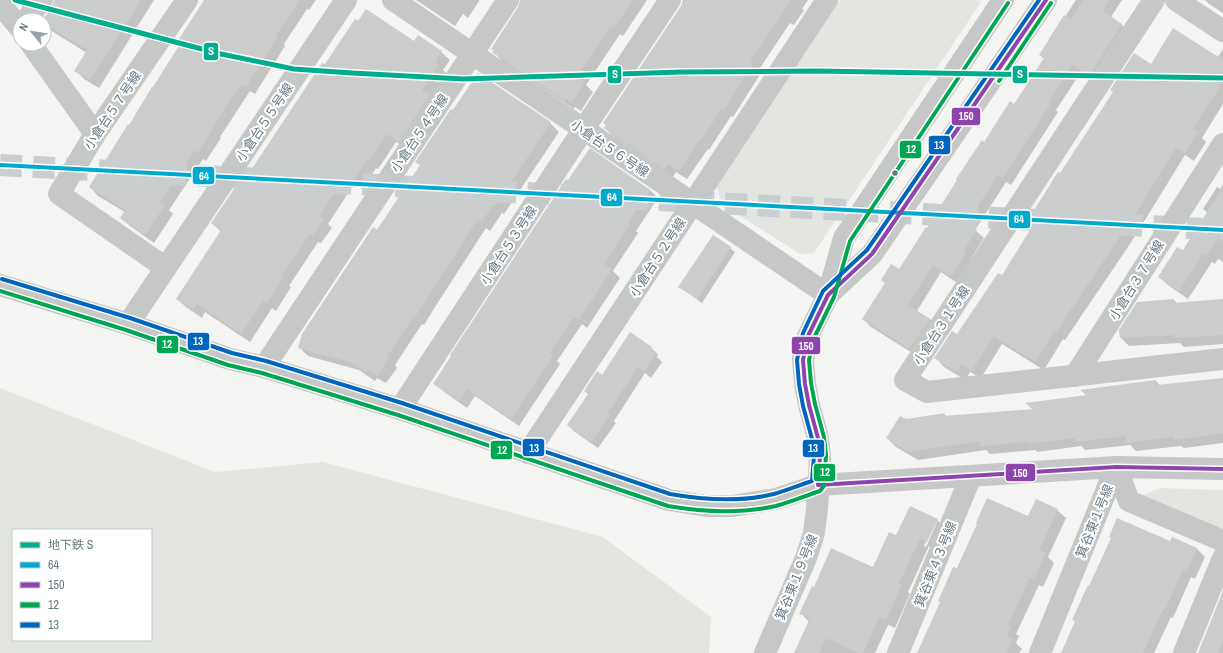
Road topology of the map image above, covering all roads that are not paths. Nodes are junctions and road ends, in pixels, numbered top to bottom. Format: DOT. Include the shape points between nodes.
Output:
graph roads {
  1 [pos="42,0"];
  2 [pos="187,0"];
  3 [pos="346,0"];
  4 [pos="393,0"];
  5 [pos="508,0"];
  6 [pos="670,0"];
  7 [pos="827,0"];
  8 [pos="1003,0"];
  9 [pos="1046,0"];
  10 [pos="1154,0"];
  11 [pos="1176,0"];
  12 [pos="0,4"];
  13 [pos="32,12"];
  14 [pos="12,18"];
  15 [pos="1223,31"];
  16 [pos="37,52"];
  17 [pos="472,53"];
  18 [pos="583,130"];
  19 [pos="95,134"];
  20 [pos="1223,144"];
  21 [pos="692,204"];
  22 [pos="166,268"];
  23 [pos="0,285"];
  24 [pos="828,295"];
  25 [pos="128,324"];
  26 [pos="1223,359"];
  27 [pos="264,367"];
  28 [pos="1075,376"];
  29 [pos="400,410"];
  30 [pos="528,453"];
  31 [pos="1116,467"];
  32 [pos="1223,469"];
  33 [pos="971,476"];
  34 [pos="818,486"];
  35 [pos="1223,541"];
  36 [pos="1223,558"];
  37 [pos="765,653"];
  38 [pos="898,653"];
  39 [pos="1040,653"];
  40 [pos="1184,653"];
  1 -- 13 [label="street"];
  2 -- 19 [label="street, 小倉台５７号線"];
  3 -- 22 [label="street, 小倉台５５号線"];
  4 -- 17 [label="street, 小倉台５６号線"];
  5 -- 17 [label="street, 小倉台５４号線"];
  6 -- 18 [label="street, 小倉台５３号線"];
  7 -- 21 [label="street, 小倉台５２号線"];
  8 -- 24 [label="street" via="844,238"];
  9 -- 24 [label="street" via="872,254"];
  10 -- 28 [label="street, 小倉台３１号線" via="905,380 927,392"];
  11 -- 15 [label="street"];
  12 -- 14 [label="street"];
  16 -- 19 [label="street"];
  17 -- 18 [label="street, 小倉台５６号線"];
  17 -- 27 [label="street, 小倉台５４号線"];
  18 -- 21 [label="street, 小倉台５６号線"];
  18 -- 29 [label="street, 小倉台５３号線"];
  19 -- 22 [label="street, 小倉台５７号線" via="58,194"];
  20 -- 28 [label="street, 小倉台３７号線"];
  21 -- 24 [label="street, 小倉台５６号線"];
  21 -- 30 [label="street, 小倉台５２号線"];
  22 -- 25 [label="street, 小倉台５５号線"];
  23 -- 25 [label="street"];
  24 -- 34 [label="street, 箕谷東１９号線" via="808,336 803,360 809,405 818,438"];
  25 -- 27 [label="street" via="230,359"];
  26 -- 28 [label="street, 小倉台３１号線"];
  27 -- 29 [label="street"];
  29 -- 30 [label="street"];
  30 -- 34 [label="street" via="670,500 706,506 732,506 776,499"];
  31 -- 32 [label="street"];
  31 -- 33 [label="street"];
  31 -- 35 [label="street" via="1129,501"];
  31 -- 39 [label="street, 箕谷東１号線"];
  33 -- 34 [label="street"];
  33 -- 38 [label="street, 箕谷東４３号線"];
  34 -- 37 [label="street, 箕谷東１９号線" via="818,509 808,552"];
  36 -- 40 [label="street"];
}
